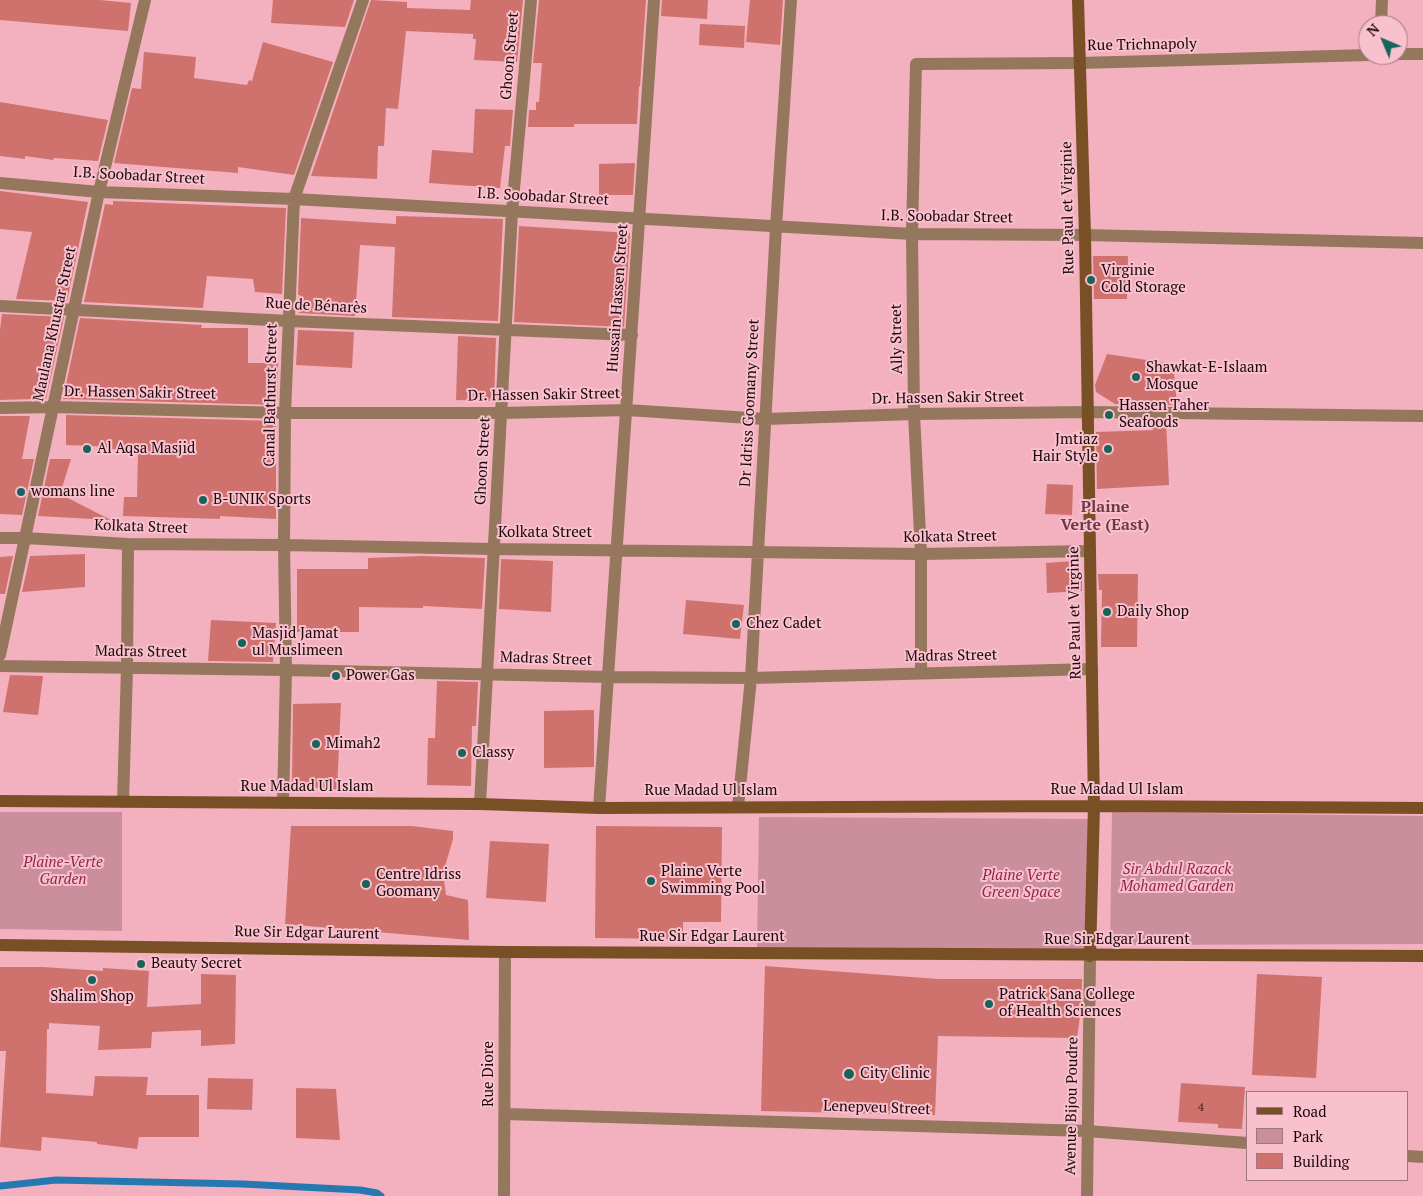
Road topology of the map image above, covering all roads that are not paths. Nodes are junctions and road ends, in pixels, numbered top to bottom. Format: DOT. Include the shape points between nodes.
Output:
graph roads {
  1 [pos="145,0"];
  2 [pos="363,0"];
  3 [pos="531,0"];
  4 [pos="654,0"];
  5 [pos="791,0"];
  6 [pos="1078,0"];
  7 [pos="1382,0"];
  8 [pos="1381,15"];
  9 [pos="1408,54"];
  10 [pos="1423,54"];
  11 [pos="1358,55"];
  12 [pos="1080,62"];
  13 [pos="916,64"];
  14 [pos="0,183"];
  15 [pos="99,192"];
  16 [pos="294,199"];
  17 [pos="512,211"];
  18 [pos="640,219"];
  19 [pos="776,227"];
  20 [pos="912,234"];
  21 [pos="1085,235"];
  22 [pos="1423,243"];
  23 [pos="0,306"];
  24 [pos="74,310"];
  25 [pos="289,321"];
  26 [pos="505,330"];
  27 [pos="632,335"];
  28 [pos="53,407"];
  29 [pos="0,408"];
  30 [pos="627,410"];
  31 [pos="1088,412"];
  32 [pos="285,413"];
  33 [pos="502,413"];
  34 [pos="914,414"];
  35 [pos="1423,416"];
  36 [pos="765,419"];
  37 [pos="0,538"];
  38 [pos="25,538"];
  39 [pos="128,544"];
  40 [pos="284,545"];
  41 [pos="494,549"];
  42 [pos="617,549"];
  43 [pos="1090,551"];
  44 [pos="758,552"];
  45 [pos="921,554"];
  46 [pos="0,655"];
  47 [pos="0,666"];
  48 [pos="127,668"];
  49 [pos="1092,669"];
  50 [pos="286,670"];
  51 [pos="921,673"];
  52 [pos="487,674"];
  53 [pos="608,677"];
  54 [pos="751,678"];
  55 [pos="0,801"];
  56 [pos="123,802"];
  57 [pos="283,803"];
  58 [pos="480,804"];
  59 [pos="1094,806"];
  60 [pos="738,807"];
  61 [pos="599,808"];
  62 [pos="1423,808"];
  63 [pos="0,945"];
  64 [pos="505,952"];
  65 [pos="1090,956"];
  66 [pos="1423,956"];
  67 [pos="505,1114"];
  68 [pos="1087,1131"];
  69 [pos="1246,1143"];
  70 [pos="1408,1156"];
  71 [pos="1423,1157"];
  72 [pos="504,1196"];
  73 [pos="1087,1196"];
  1 -- 15 [label="street, Maulana Khustar Street"];
  2 -- 16 [label="street, Canal Bathurst Street"];
  3 -- 17 [label="street, Ghoon Street"];
  4 -- 18 [label="street, Hussain Hassen Street"];
  5 -- 19 [label="street, Dr Idriss Goomany Street"];
  6 -- 12 [label="main road, Rue Paul et Virginie"];
  7 -- 8 [label="street"];
  9 -- 10 [label="street"];
  11 -- 12 [label="street, Rue Trichnapoly"];
  12 -- 13 [label="street, Rue Trichnapoly"];
  12 -- 21 [label="main road, Rue Paul et Virginie"];
  13 -- 20 [label="street, Ally Street"];
  14 -- 15 [label="street, I.B. Soobadar Street"];
  15 -- 16 [label="street, I.B. Soobadar Street"];
  15 -- 24 [label="street, Maulana Khustar Street"];
  16 -- 17 [label="street, I.B. Soobadar Street"];
  16 -- 25 [label="street, Canal Bathurst Street"];
  17 -- 18 [label="street, I.B. Soobadar Street"];
  17 -- 26 [label="street, Ghoon Street"];
  18 -- 19 [label="street, I.B. Soobadar Street"];
  18 -- 27 [label="street, Hussain Hassen Street"];
  19 -- 20 [label="street, I.B. Soobadar Street"];
  19 -- 36 [label="street, Dr Idriss Goomany Street"];
  20 -- 21 [label="street, I.B. Soobadar Street"];
  20 -- 34 [label="street, Ally Street"];
  21 -- 22 [label="street, I.B. Soobadar Street"];
  21 -- 31 [label="main road, Rue Paul et Virginie"];
  23 -- 24 [label="street, Rue de Bénarès"];
  24 -- 25 [label="street, Rue de Bénarès"];
  24 -- 28 [label="street, Maulana Khustar Street"];
  25 -- 26 [label="street, Rue de Bénarès"];
  25 -- 32 [label="street, Canal Bathurst Street"];
  26 -- 27 [label="street, Rue de Bénarès"];
  26 -- 33 [label="street, Ghoon Street"];
  27 -- 30 [label="street, Hussain Hassen Street"];
  28 -- 29 [label="street, Dr. Hassen Sakir Street"];
  28 -- 32 [label="street, Dr. Hassen Sakir Street"];
  28 -- 38 [label="street, Maulana Khustar Street"];
  30 -- 33 [label="street, Dr. Hassen Sakir Street"];
  30 -- 36 [label="street, Dr. Hassen Sakir Street"];
  30 -- 42 [label="street, Hussain Hassen Street"];
  31 -- 34 [label="street, Dr. Hassen Sakir Street"];
  31 -- 35 [label="street, Dr. Hassen Sakir Street"];
  31 -- 43 [label="main road, Rue Paul et Virginie"];
  32 -- 33 [label="street, Dr. Hassen Sakir Street"];
  32 -- 40 [label="street, Canal Bathurst Street"];
  33 -- 41 [label="street, Ghoon Street"];
  34 -- 36 [label="street, Dr. Hassen Sakir Street"];
  34 -- 45 [label="street, Ally Street"];
  36 -- 44 [label="street, Dr Idriss Goomany Street"];
  37 -- 38 [label="street, Kolkata Street"];
  38 -- 39 [label="street, Kolkata Street"];
  38 -- 46 [label="street, Maulana Khustar Street"];
  39 -- 40 [label="street, Kolkata Street"];
  39 -- 48 [label="street"];
  40 -- 41 [label="street, Kolkata Street"];
  40 -- 50 [label="street, Canal Bathurst Street"];
  41 -- 42 [label="street, Kolkata Street"];
  41 -- 52 [label="street, Ghoon Street"];
  42 -- 44 [label="street, Kolkata Street"];
  42 -- 53 [label="street, Hussain Hassen Street"];
  43 -- 45 [label="street, Kolkata Street"];
  43 -- 49 [label="main road, Rue Paul et Virginie"];
  44 -- 45 [label="street, Kolkata Street"];
  44 -- 54 [label="street, Dr Idriss Goomany Street"];
  45 -- 51 [label="street, Ally Street"];
  47 -- 48 [label="street, Madras Street"];
  48 -- 50 [label="street, Madras Street"];
  48 -- 56 [label="street"];
  49 -- 51 [label="street, Madras Street"];
  49 -- 59 [label="main road, Rue Paul et Virginie"];
  50 -- 52 [label="street, Madras Street"];
  50 -- 57 [label="street, Canal Bathurst Street"];
  51 -- 54 [label="street, Madras Street"];
  52 -- 53 [label="street, Madras Street"];
  52 -- 58 [label="street, Ghoon Street"];
  53 -- 54 [label="street, Madras Street"];
  53 -- 61 [label="street, Hussain Hassen Street"];
  54 -- 60 [label="street, Dr Idriss Goomany Street"];
  55 -- 56 [label="main road, Rue Madad Ul Islam"];
  56 -- 57 [label="main road, Rue Madad Ul Islam"];
  57 -- 58 [label="main road, Rue Madad Ul Islam"];
  58 -- 61 [label="main road, Rue Madad Ul Islam"];
  59 -- 60 [label="main road, Rue Madad Ul Islam"];
  59 -- 62 [label="main road, Rue Madad Ul Islam"];
  59 -- 65 [label="main road, Rue Paul et Virginie"];
  60 -- 61 [label="main road, Rue Madad Ul Islam"];
  63 -- 64 [label="main road, Rue Sir Edgar Laurent"];
  64 -- 65 [label="main road, Rue Sir Edgar Laurent"];
  64 -- 67 [label="street, Rue Diore"];
  65 -- 66 [label="main road, Rue Sir Edgar Laurent"];
  65 -- 68 [label="street, Avenue Bijou Poudre"];
  67 -- 68 [label="street, Lenepveu Street"];
  67 -- 72 [label="street, Rue Diore"];
  68 -- 69 [label="street, Lenepveu Street"];
  68 -- 73 [label="street, Avenue Bijou Poudre"];
  70 -- 71 [label="street"];
}
